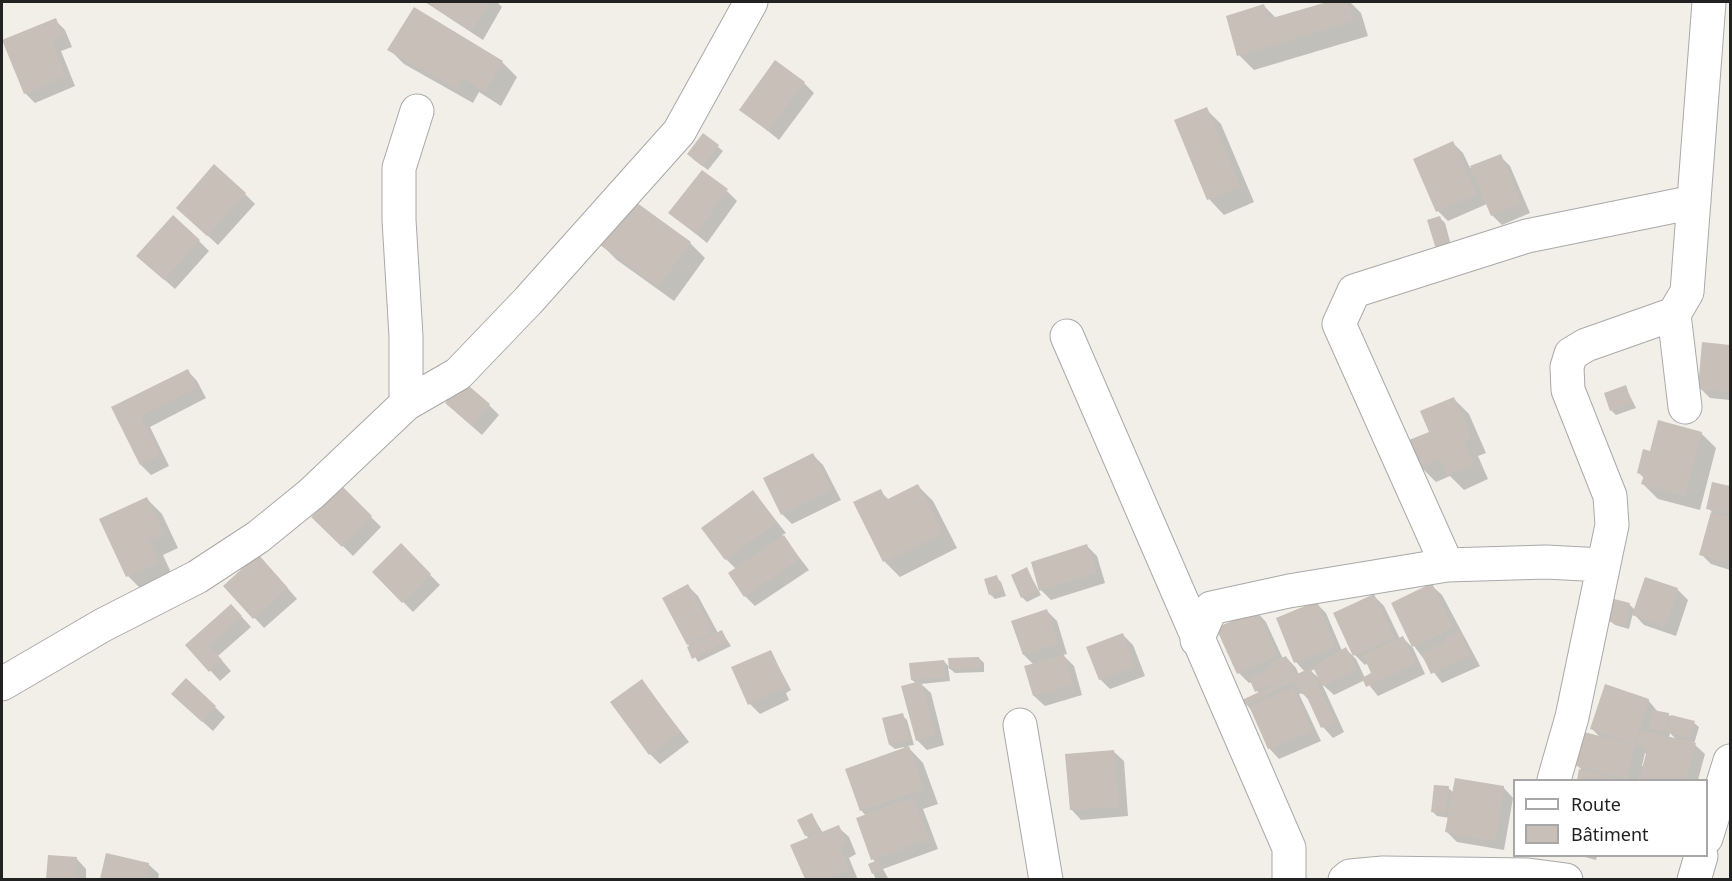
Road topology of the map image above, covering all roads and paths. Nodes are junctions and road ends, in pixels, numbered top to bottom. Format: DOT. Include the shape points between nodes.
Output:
graph roads {
  1 [pos="751,2"];
  2 [pos="1709,2"];
  3 [pos="417,111"];
  4 [pos="1695,202"];
  5 [pos="1674,314"];
  6 [pos="1067,336"];
  7 [pos="406,404"];
  8 [pos="1685,407"];
  9 [pos="1447,565"];
  10 [pos="1603,565"];
  11 [pos="1197,640"];
  12 [pos="2,684"];
  13 [pos="1020,725"];
  14 [pos="1731,761"];
  15 [pos="1554,779"];
  16 [pos="1708,835"];
  17 [pos="1700,857"];
  18 [pos="1531,865"];
  19 [pos="1046,879"];
  20 [pos="1289,879"];
  21 [pos="1345,879"];
  22 [pos="1566,879"];
  23 [pos="1694,879"];
  1 -- 7 [label="street" via="679,132 458,374"];
  2 -- 4 [label="street"];
  3 -- 7 [label="street" via="399,168"];
  4 -- 5 [label="street" via="1687,292"];
  4 -- 9 [label="street" via="1527,236 1354,291 1339,324"];
  5 -- 8 [label="street"];
  5 -- 10 [label="street" via="1586,345 1571,354 1567,367 1568,390 1610,496 1612,525"];
  6 -- 11 [label="street"];
  7 -- 12 [label="street" via="311,494 258,537 197,577 103,625"];
  9 -- 10 [label="street"];
  9 -- 11 [label="street" via="1211,608"];
  10 -- 15 [label="street" via="1572,717"];
  11 -- 20 [label="street" via="1289,848"];
  13 -- 19 [label="street"];
  14 -- 16 [label="street"];
  17 -- 23 [label="street"];
  18 -- 21 [label="street" via="1383,873"];
  18 -- 22 [label="street"];
}
